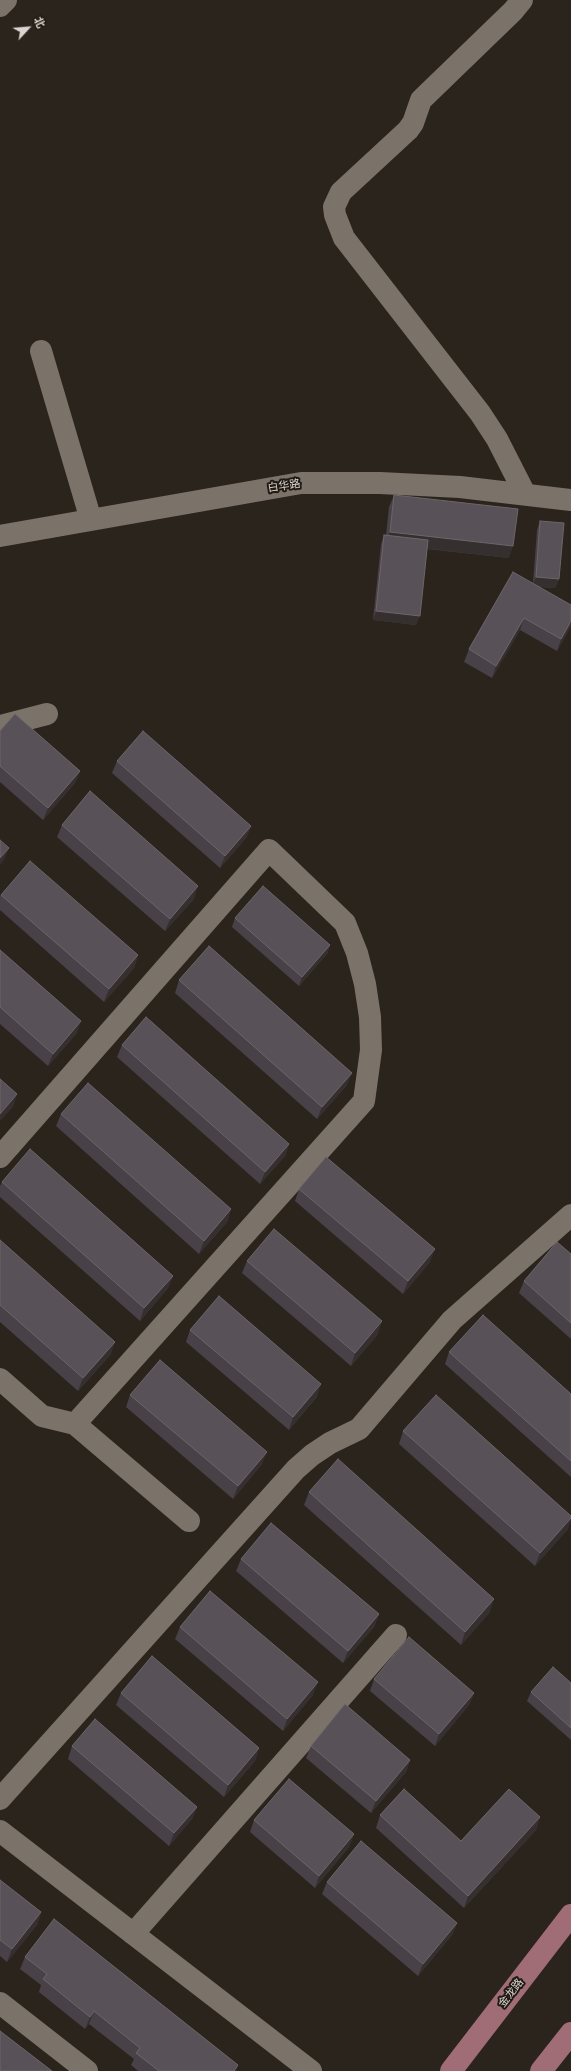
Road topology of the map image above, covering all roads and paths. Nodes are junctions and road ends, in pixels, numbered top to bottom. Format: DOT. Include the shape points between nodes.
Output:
graph roads {
  1 [pos="6,0"];
  2 [pos="522,0"];
  3 [pos="0,6"];
  4 [pos="41,351"];
  5 [pos="525,494"];
  6 [pos="571,500"];
  7 [pos="91,520"];
  8 [pos="0,536"];
  9 [pos="46,714"];
  10 [pos="0,726"];
  11 [pos="0,1157"];
  12 [pos="571,1215"];
  13 [pos="0,1379"];
  14 [pos="75,1424"];
  15 [pos="189,1521"];
  16 [pos="396,1635"];
  17 [pos="0,1798"];
  18 [pos="0,1831"];
  19 [pos="571,1915"];
  20 [pos="133,1934"];
  21 [pos="0,2003"];
  22 [pos="571,2033"];
  23 [pos="87,2071"];
  24 [pos="311,2071"];
  25 [pos="450,2071"];
  26 [pos="541,2071"];
  1 -- 3 [label="street"];
  2 -- 5 [label="street" via="421,100 410,127 341,192 334,207 344,238 480,413 497,439"];
  4 -- 7 [label="street"];
  5 -- 6 [label="street, 白华路"];
  5 -- 7 [label="street, 白华路" via="380,482 301,483"];
  7 -- 8 [label="street, 白华路"];
  9 -- 10 [label="street"];
  11 -- 14 [label="street" via="269,850 345,923 357,953 370,1017 371,1050 364,1101"];
  12 -- 17 [label="street" via="452,1320 359,1429 330,1443 296,1470"];
  13 -- 14 [label="street" via="42,1416"];
  14 -- 15 [label="street"];
  16 -- 20 [label="street"];
  18 -- 20 [label="street"];
  19 -- 25 [label="main road, 金龙路"];
  20 -- 24 [label="street"];
  21 -- 23 [label="street"];
  22 -- 26 [label="main road"];
}
